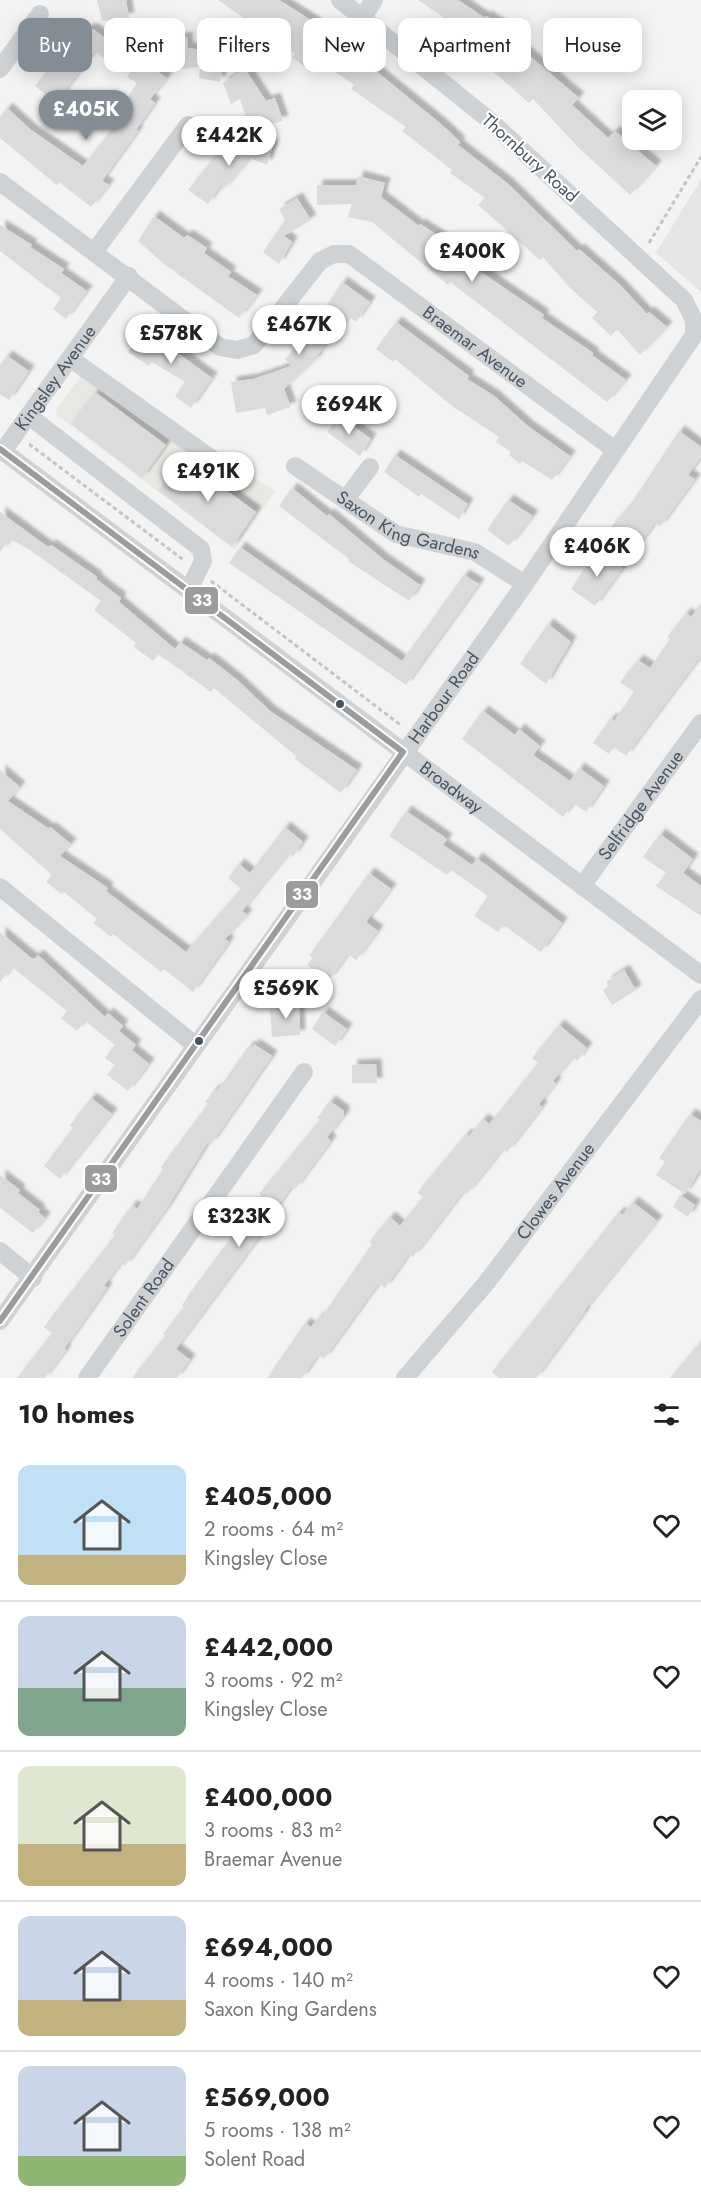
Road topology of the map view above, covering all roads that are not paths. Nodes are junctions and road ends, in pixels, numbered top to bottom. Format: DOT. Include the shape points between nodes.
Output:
graph roads {
  1 [pos="340,0"];
  2 [pos="374,0"];
  3 [pos="40,14"];
  4 [pos="363,17"];
  5 [pos="0,69"];
  6 [pos="188,125"];
  7 [pos="0,182"];
  8 [pos="94,252"];
  9 [pos="129,276"];
  10 [pos="694,335"];
  11 [pos="70,359"];
  12 [pos="29,416"];
  13 [pos="1,450"];
  14 [pos="615,450"];
  15 [pos="295,466"];
  16 [pos="370,466"];
  17 [pos="225,468"];
  18 [pos="345,500"];
  19 [pos="525,584"];
  20 [pos="189,589"];
  21 [pos="701,723"];
  22 [pos="404,752"];
  23 [pos="582,886"];
  24 [pos="0,887"];
  25 [pos="701,975"];
  26 [pos="701,999"];
  27 [pos="195,1045"];
  28 [pos="304,1072"];
  29 [pos="0,1251"];
  30 [pos="33,1278"];
  31 [pos="0,1322"];
  32 [pos="87,1378"];
  33 [pos="405,1378"];
  1 -- 4 [label="street, Thornbury Road"];
  2 -- 4 [label="street"];
  3 -- 5 [label="street"];
  4 -- 10 [label="street, Thornbury Road" via="488,119 684,300 694,320"];
  6 -- 8 [label="street"];
  7 -- 8 [label="street, Braemar Avenue"];
  8 -- 9 [label="street, Braemar Avenue"];
  9 -- 11 [label="street, Kingsley Avenue"];
  9 -- 14 [label="street, Braemar Avenue" via="220,347 237,350 254,345 320,261 334,254 349,255"];
  10 -- 14 [label="street, Harbour Road"];
  11 -- 12 [label="street, Kingsley Avenue"];
  11 -- 17 [label="street"];
  12 -- 13 [label="street, Kingsley Avenue"];
  12 -- 20 [label="street" via="201,549 203,561"];
  13 -- 20 [label="street, Broadway"];
  14 -- 19 [label="street, Harbour Road"];
  15 -- 18 [label="street, Saxon King Gardens"];
  16 -- 18 [label="street"];
  18 -- 19 [label="street, Saxon King Gardens" via="396,534 475,552"];
  19 -- 22 [label="street, Harbour Road"];
  20 -- 22 [label="street, Broadway"];
  21 -- 23 [label="street, Selfridge Avenue"];
  22 -- 23 [label="street, Broadway"];
  22 -- 27 [label="street, Harbour Road"];
  23 -- 25 [label="street, Broadway"];
  24 -- 27 [label="street"];
  26 -- 33 [label="street, Clowes Avenue" via="487,1282"];
  27 -- 30 [label="street, Harbour Road"];
  28 -- 32 [label="street, Solent Road"];
  29 -- 30 [label="street"];
  30 -- 31 [label="street, Harbour Road"];
}
